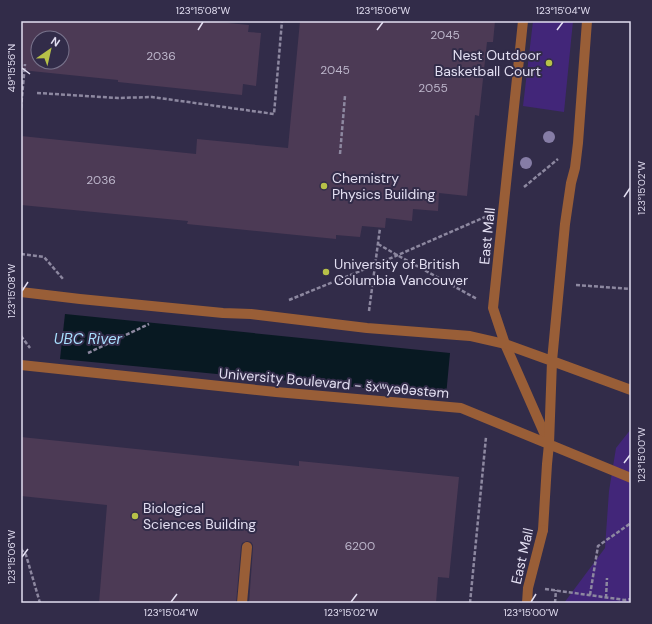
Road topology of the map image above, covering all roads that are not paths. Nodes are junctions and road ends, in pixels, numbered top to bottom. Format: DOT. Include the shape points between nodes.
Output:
graph roads {
  1 [pos="523,21"];
  2 [pos="587,21"];
  3 [pos="21,292"];
  4 [pos="505,344"];
  5 [pos="552,361"];
  6 [pos="21,365"];
  7 [pos="631,390"];
  8 [pos="549,444"];
  9 [pos="631,478"];
  10 [pos="246,547"];
  11 [pos="242,603"];
  12 [pos="527,603"];
  1 -- 4 [label="street, East Mall" via="493,308"];
  2 -- 5 [label="street, East Mall" via="578,143 565,224"];
  3 -- 4 [label="street" via="367,328 470,336"];
  4 -- 5 [label="street"];
  4 -- 8 [label="street, East Mall"];
  5 -- 7 [label="street"];
  5 -- 8 [label="street, East Mall"];
  6 -- 8 [label="street, University Boulevard - šxʷyəθəstəm" via="276,392 461,408"];
  8 -- 9 [label="street, University Boulevard - šxʷyəθəstəm"];
  8 -- 12 [label="street, East Mall" via="543,530 528,588"];
  10 -- 11 [label="street"];
}
